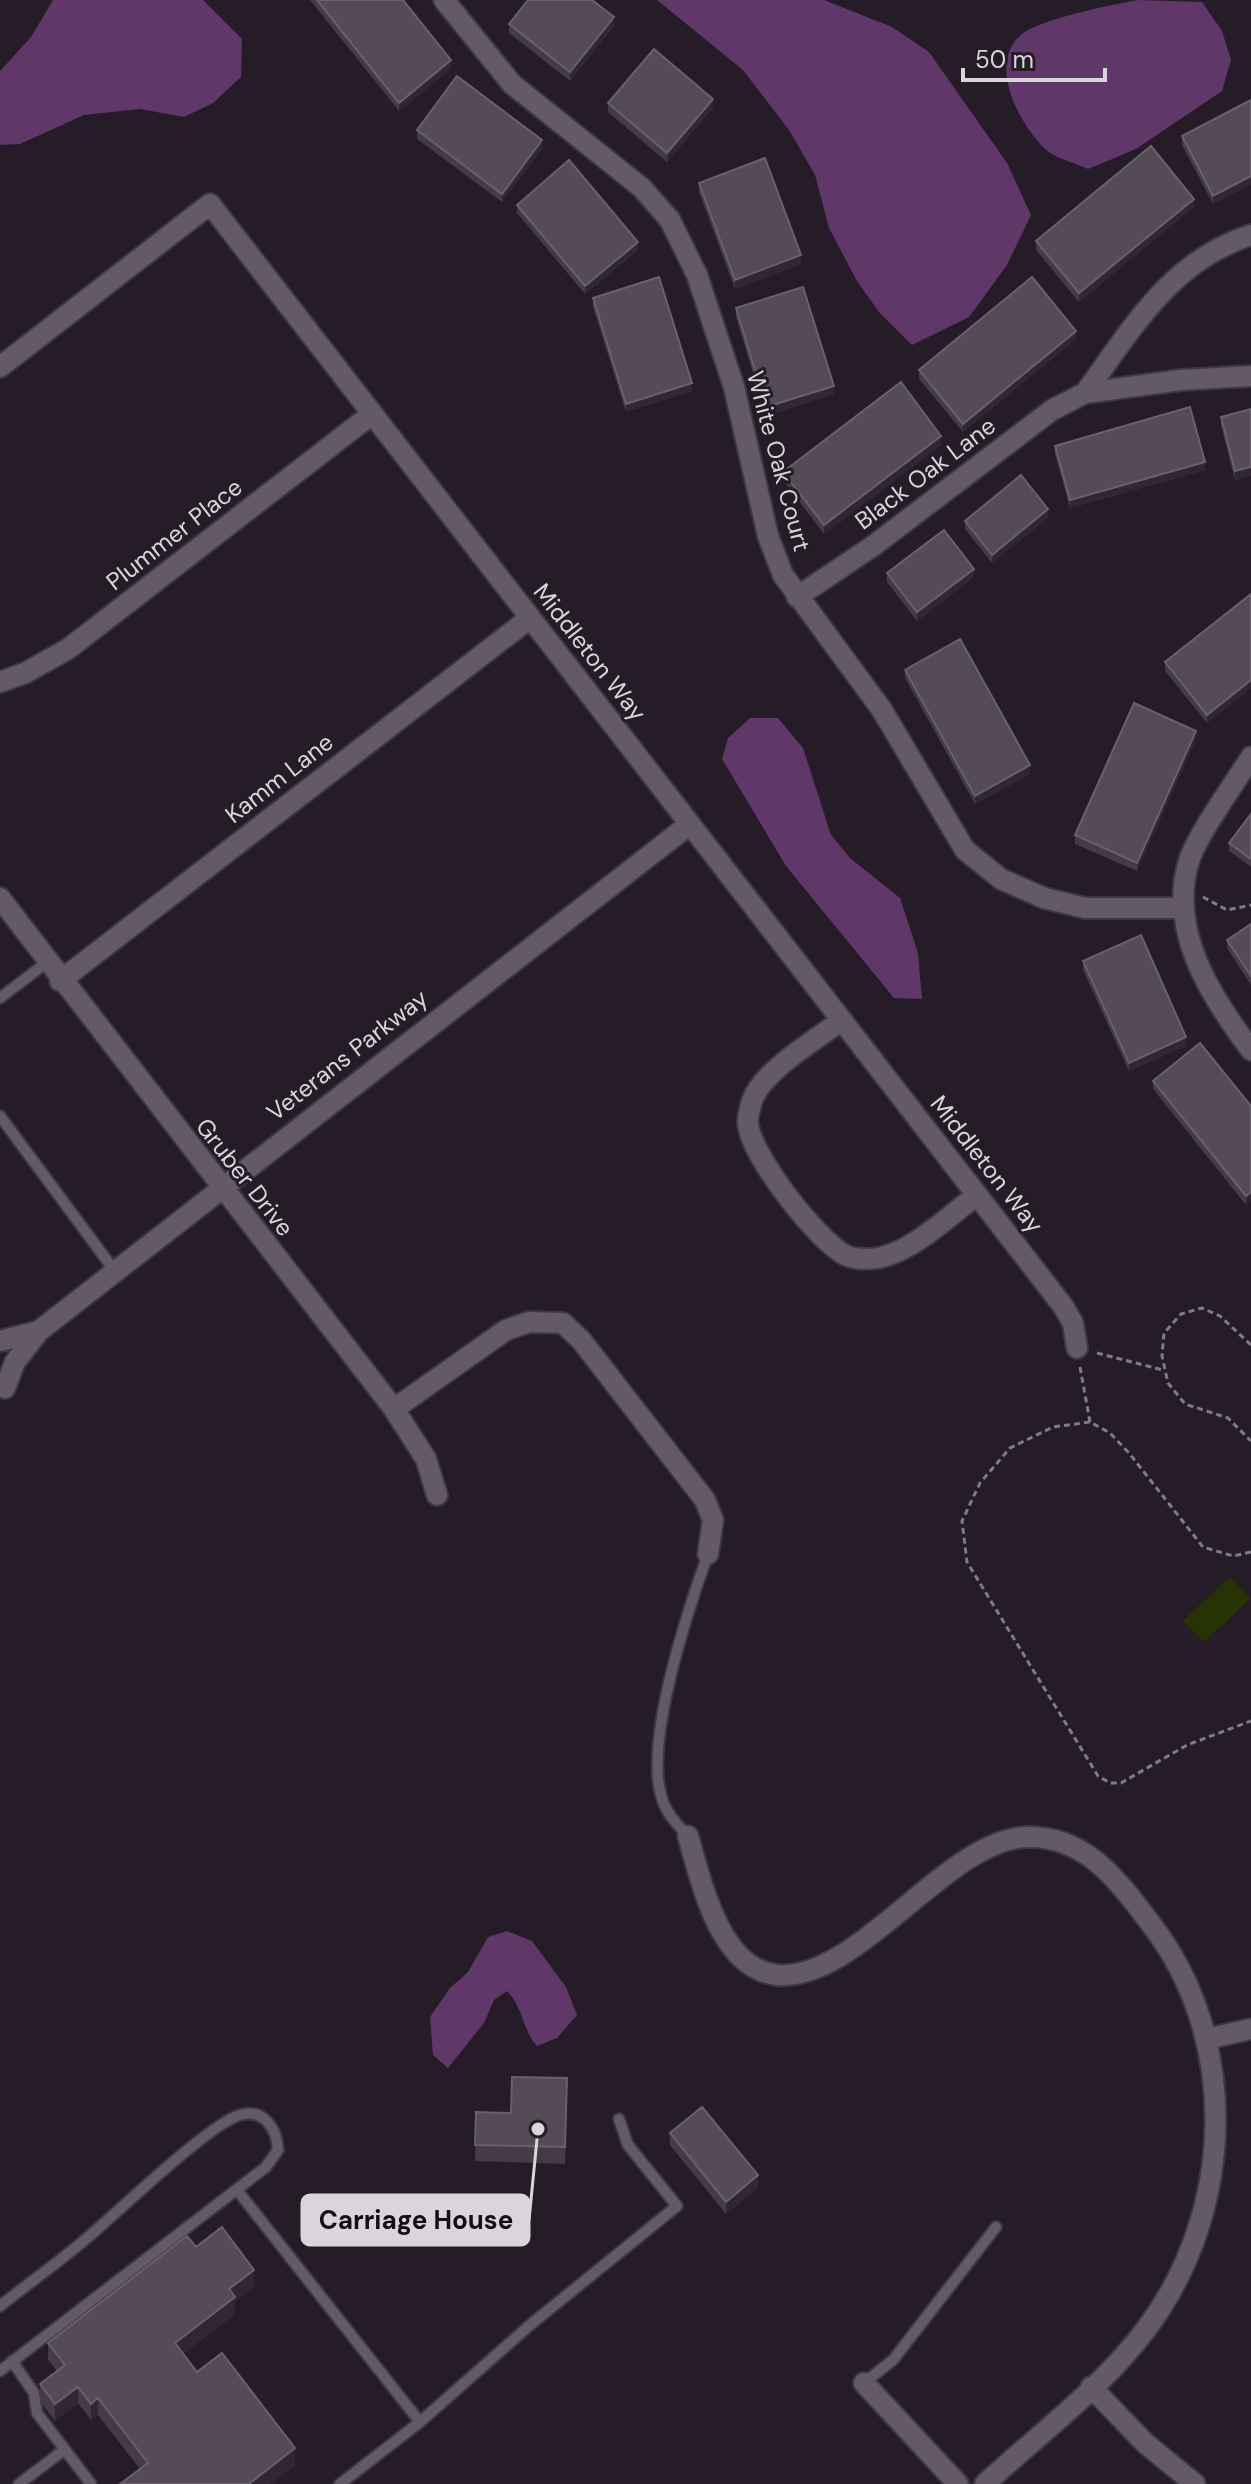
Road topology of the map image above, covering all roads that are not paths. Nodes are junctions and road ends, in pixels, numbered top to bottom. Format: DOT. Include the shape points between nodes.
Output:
graph roads {
  1 [pos="444,0"];
  2 [pos="1251,235"];
  3 [pos="0,367"];
  4 [pos="1251,376"];
  5 [pos="1085,393"];
  6 [pos="372,414"];
  7 [pos="797,597"];
  8 [pos="530,618"];
  9 [pos="0,682"];
  10 [pos="1251,757"];
  11 [pos="690,824"];
  12 [pos="0,898"];
  13 [pos="1183,908"];
  14 [pos="46,963"];
  15 [pos="60,981"];
  16 [pos="0,998"];
  17 [pos="842,1020"];
  18 [pos="1251,1050"];
  19 [pos="0,1116"];
  20 [pos="220,1187"];
  21 [pos="977,1195"];
  22 [pos="114,1270"];
  23 [pos="39,1331"];
  24 [pos="0,1341"];
  25 [pos="1077,1348"];
  26 [pos="0,1366"];
  27 [pos="5,1388"];
  28 [pos="394,1409"];
  29 [pos="0,1410"];
  30 [pos="437,1495"];
  31 [pos="708,1554"];
  32 [pos="688,1836"];
  33 [pos="1251,2029"];
  34 [pos="1206,2039"];
  35 [pos="619,2119"];
  36 [pos="237,2190"];
  37 [pos="996,2227"];
  38 [pos="0,2306"];
  39 [pos="12,2361"];
  40 [pos="0,2371"];
  41 [pos="864,2383"];
  42 [pos="1091,2387"];
  43 [pos="420,2422"];
  44 [pos="64,2450"];
  45 [pos="19,2484"];
  46 [pos="91,2484"];
  47 [pos="340,2484"];
  48 [pos="958,2484"];
  49 [pos="985,2484"];
  50 [pos="1195,2484"];
  1 -- 7 [label="street, White Oak Court" via="512,84 632,179 670,220 697,275 734,387 768,536"];
  2 -- 5 [label="street, Black Oak Lane" via="1191,262 1150,304"];
  3 -- 6 [label="street, Middleton Way" via="210,204"];
  4 -- 5 [label="street, Black Oak Lane"];
  5 -- 7 [label="street, Black Oak Lane" via="1052,410"];
  6 -- 8 [label="street, Middleton Way"];
  6 -- 9 [label="street, Plummer Place" via="68,649"];
  7 -- 13 [label="street, White Oak Court" via="882,710 965,850 1001,879 1044,898 1085,908"];
  8 -- 11 [label="street, Middleton Way"];
  8 -- 15 [label="street, Kamm Lane"];
  10 -- 13 [label="street" via="1190,857"];
  11 -- 17 [label="street, Middleton Way"];
  11 -- 20 [label="street, Veterans Parkway"];
  12 -- 14 [label="street, Gruber Drive"];
  13 -- 18 [label="street" via="1203,980"];
  14 -- 15 [label="street, Gruber Drive"];
  14 -- 16 [label="lane"];
  15 -- 20 [label="street, Gruber Drive"];
  17 -- 21 [label="street, Middleton Way"];
  17 -- 21 [label="street" via="770,1075 753,1097 747,1122 766,1165 826,1241 857,1258 886,1257"];
  19 -- 22 [label="lane"];
  20 -- 22 [label="street, Veterans Parkway"];
  20 -- 28 [label="street, Gruber Drive"];
  21 -- 25 [label="street, Middleton Way" via="1063,1306 1073,1323"];
  22 -- 23 [label="street, Veterans Parkway"];
  23 -- 24 [label="street, Veterans Parkway"];
  23 -- 27 [label="street, Veterans Parkway" via="15,1362"];
  26 -- 27 [label="street"];
  27 -- 29 [label="street"];
  28 -- 30 [label="street, Gruber Drive" via="426,1459"];
  28 -- 31 [label="street" via="506,1330 529,1322 563,1323 705,1500 713,1520"];
  31 -- 32 [label="lane" via="690,1604 656,1772 669,1816"];
  32 -- 34 [label="street" via="712,1918 754,1967 775,1975 799,1974 829,1960 983,1848 1018,1838 1066,1841 1102,1865 1167,1945"];
  33 -- 34 [label="street"];
  34 -- 42 [label="street" via="1216,2133 1202,2216 1170,2294 1147,2329"];
  35 -- 43 [label="lane" via="628,2145 677,2206"];
  36 -- 38 [label="lane" via="278,2150 274,2127 259,2115 240,2115 209,2134"];
  36 -- 39 [label="lane"];
  36 -- 43 [label="lane"];
  37 -- 41 [label="lane" via="893,2360"];
  39 -- 40 [label="lane"];
  39 -- 44 [label="lane" via="34,2393 37,2413"];
  41 -- 48 [label="street"];
  42 -- 49 [label="street"];
  42 -- 50 [label="street" via="1145,2443"];
  43 -- 47 [label="lane"];
  44 -- 45 [label="lane"];
  44 -- 46 [label="lane"];
}
